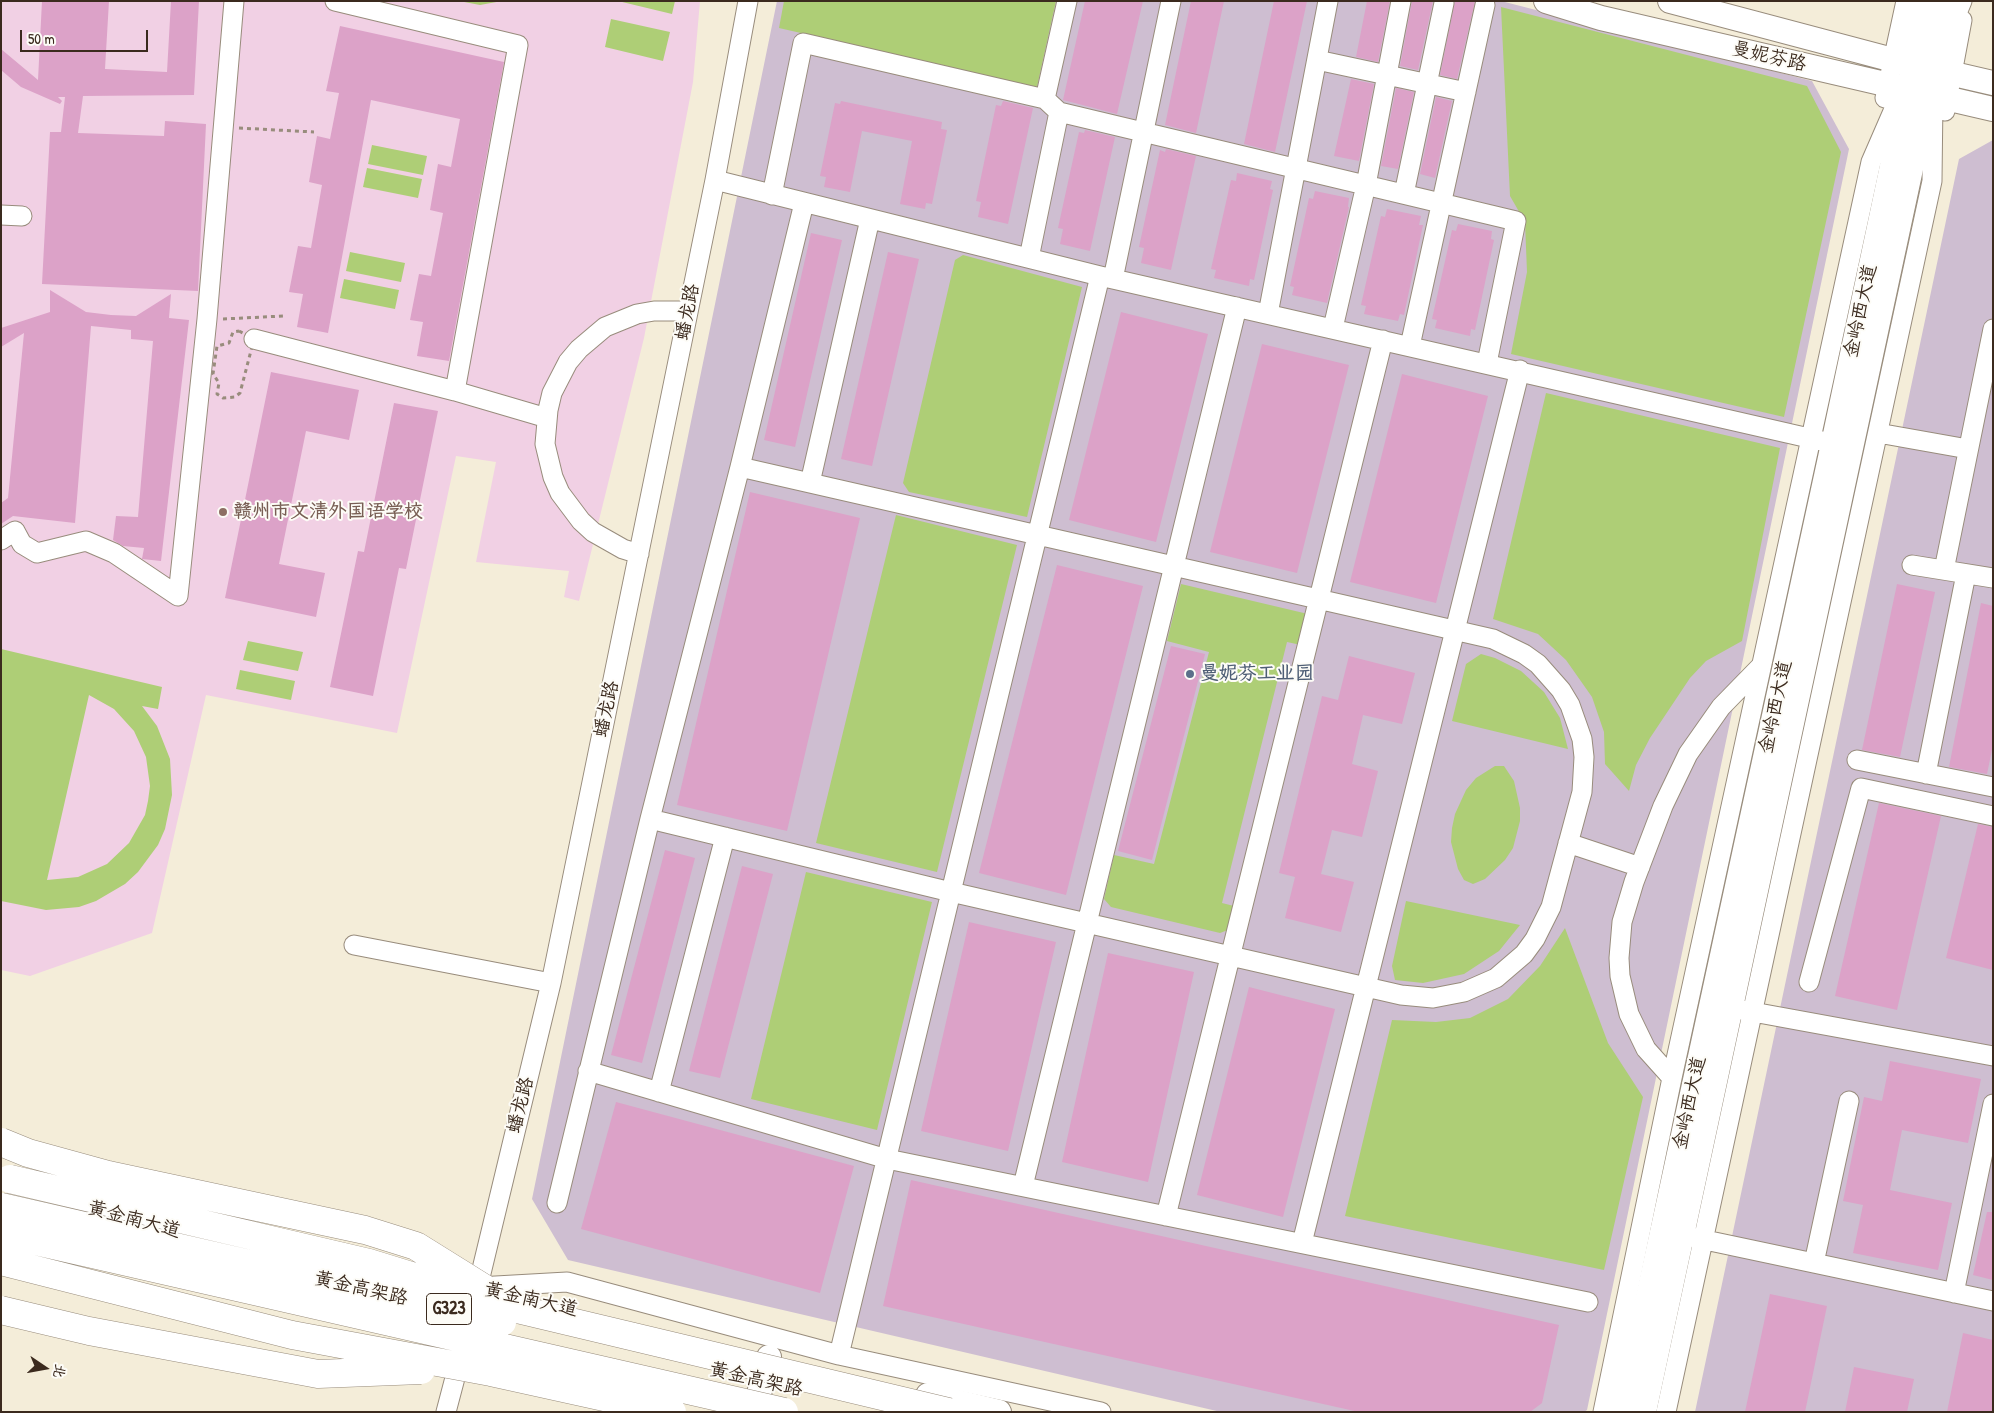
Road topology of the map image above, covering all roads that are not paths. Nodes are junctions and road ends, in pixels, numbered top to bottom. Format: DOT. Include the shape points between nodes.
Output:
graph roads {
  1 [pos="234,1"];
  2 [pos="335,1"];
  3 [pos="748,1"];
  4 [pos="1067,1"];
  5 [pos="1171,1"];
  6 [pos="1328,1"];
  7 [pos="1401,1"];
  8 [pos="1546,1"];
  9 [pos="1670,1"];
  10 [pos="1906,1"];
  11 [pos="1914,1"];
  12 [pos="1926,1"];
  13 [pos="1947,1"];
  14 [pos="1963,1"];
  15 [pos="1444,3"];
  16 [pos="1485,5"];
  17 [pos="1317,60"];
  18 [pos="1923,67"];
  19 [pos="1387,75"];
  20 [pos="1427,83"];
  21 [pos="1993,83"];
  22 [pos="1918,91"];
  23 [pos="1466,92"];
  24 [pos="1052,106"];
  25 [pos="1993,109"];
  26 [pos="1143,132"];
  27 [pos="1296,169"];
  28 [pos="715,180"];
  29 [pos="1366,185"];
  30 [pos="1404,194"];
  31 [pos="772,195"];
  32 [pos="804,203"];
  33 [pos="1441,203"];
  34 [pos="1,215"];
  35 [pos="22,216"];
  36 [pos="870,219"];
  37 [pos="1029,258"];
  38 [pos="1106,277"];
  39 [pos="1237,307"];
  40 [pos="688,311"];
  41 [pos="1268,314"];
  42 [pos="1333,328"];
  43 [pos="1993,329"];
  44 [pos="254,338"];
  45 [pos="1383,340"];
  46 [pos="1410,346"];
  47 [pos="1487,363"];
  48 [pos="1520,370"];
  49 [pos="454,391"];
  50 [pos="547,418"];
  51 [pos="1878,434"];
  52 [pos="1822,441"];
  53 [pos="1968,449"];
  54 [pos="740,467"];
  55 [pos="810,483"];
  56 [pos="1037,534"];
  57 [pos="1,540"];
  58 [pos="639,554"];
  59 [pos="1912,565"];
  60 [pos="1174,566"];
  61 [pos="1944,570"];
  62 [pos="1966,574"];
  63 [pos="1993,578"];
  64 [pos="1318,599"];
  65 [pos="1455,630"];
  66 [pos="1761,666"];
  67 [pos="1857,760"];
  68 [pos="1926,774"];
  69 [pos="1993,787"];
  70 [pos="1993,816"];
  71 [pos="650,819"];
  72 [pos="725,837"];
  73 [pos="1568,843"];
  74 [pos="1640,867"];
  75 [pos="951,892"];
  76 [pos="1087,923"];
  77 [pos="354,945"];
  78 [pos="1230,956"];
  79 [pos="1808,982"];
  80 [pos="551,983"];
  81 [pos="1366,987"];
  82 [pos="1741,1010"];
  83 [pos="1993,1056"];
  84 [pos="588,1071"];
  85 [pos="1672,1078"];
  86 [pos="659,1092"];
  87 [pos="1849,1101"];
  88 [pos="1993,1104"];
  89 [pos="1,1142"];
  90 [pos="887,1158"];
  91 [pos="6,1184"];
  92 [pos="1023,1186"];
  93 [pos="557,1203"];
  94 [pos="1,1207"];
  95 [pos="1166,1216"];
  96 [pos="1,1232"];
  97 [pos="1692,1237"];
  98 [pos="1302,1244"];
  99 [pos="1,1261"];
  100 [pos="1814,1263"];
  101 [pos="478,1287"];
  102 [pos="1954,1292"];
  103 [pos="1993,1301"];
  104 [pos="1588,1302"];
  105 [pos="1,1310"];
  106 [pos="521,1310"];
  107 [pos="464,1344"];
  108 [pos="839,1354"];
  109 [pos="769,1357"];
  110 [pos="492,1372"];
  111 [pos="446,1412"];
  112 [pos="614,1412"];
  113 [pos="672,1412"];
  114 [pos="731,1412"];
  115 [pos="754,1412"];
  116 [pos="784,1412"];
  117 [pos="896,1412"];
  118 [pos="949,1412"];
  119 [pos="999,1412"];
  120 [pos="1101,1412"];
  121 [pos="1602,1412"];
  122 [pos="1623,1412"];
  123 [pos="1644,1412"];
  124 [pos="1666,1412"];
  1 -- 57 [label="street" via="207,319 178,596 114,553 86,541 37,553 22,544 16,531"];
  2 -- 49 [label="street" via="518,45"];
  3 -- 28 [label="street, 蟠龙路"];
  4 -- 24 [label="street"];
  5 -- 26 [label="street"];
  6 -- 17 [label="street"];
  7 -- 19 [label="street"];
  8 -- 22 [label="main road, 曼妮芬路" via="1601,18"];
  9 -- 18 [label="main road, 曼妮芬路"];
  10 -- 18 [label="street"];
  11 -- 18 [label="street"];
  12 -- 18 [label="main road, 金岭西大道"];
  13 -- 18 [label="main road, 金岭西大道"];
  14 -- 18 [label="street"];
  15 -- 20 [label="street"];
  16 -- 23 [label="street"];
  17 -- 19 [label="street"];
  17 -- 27 [label="street"];
  18 -- 21 [label="main road, 曼妮芬路"];
  18 -- 22 [label="main road, 金岭西大道"];
  18 -- 22 [label="street"];
  19 -- 20 [label="street"];
  19 -- 29 [label="street"];
  20 -- 23 [label="street"];
  20 -- 30 [label="street"];
  22 -- 25 [label="main road, 曼妮芬路"];
  22 -- 51 [label="street" via="1932,181"];
  22 -- 52 [label="main road, 金岭西大道"];
  22 -- 52 [label="street" via="1871,162"];
  22 -- 82 [label="main road, 金岭西大道"];
  23 -- 33 [label="street"];
  24 -- 26 [label="street"];
  24 -- 31 [label="street" via="803,43"];
  24 -- 37 [label="street"];
  26 -- 27 [label="street"];
  26 -- 38 [label="street"];
  27 -- 29 [label="street"];
  27 -- 41 [label="street"];
  28 -- 31 [label="street"];
  28 -- 40 [label="street, 蟠龙路"];
  29 -- 30 [label="street"];
  29 -- 42 [label="street"];
  30 -- 33 [label="street"];
  31 -- 32 [label="street"];
  32 -- 36 [label="street"];
  32 -- 54 [label="street"];
  33 -- 46 [label="street"];
  33 -- 47 [label="street" via="1516,221"];
  34 -- 35 [label="street"];
  36 -- 37 [label="street"];
  36 -- 55 [label="street"];
  37 -- 38 [label="street"];
  38 -- 39 [label="street"];
  38 -- 56 [label="street"];
  39 -- 41 [label="street"];
  39 -- 60 [label="street"];
  40 -- 50 [label="street" via="637,314 605,327 591,337 559,377"];
  40 -- 58 [label="street, 蟠龙路"];
  41 -- 42 [label="street"];
  42 -- 45 [label="street"];
  43 -- 53 [label="street"];
  44 -- 49 [label="street"];
  45 -- 46 [label="street"];
  45 -- 64 [label="street"];
  46 -- 47 [label="street"];
  47 -- 48 [label="street"];
  48 -- 52 [label="street"];
  48 -- 65 [label="street"];
  49 -- 50 [label="street"];
  50 -- 58 [label="street" via="548,461 569,508 594,532"];
  51 -- 53 [label="street"];
  51 -- 82 [label="street"];
  52 -- 66 [label="street"];
  52 -- 122 [label="main road, 金岭西大道"];
  53 -- 61 [label="street"];
  54 -- 55 [label="street"];
  54 -- 71 [label="street"];
  55 -- 56 [label="street"];
  56 -- 60 [label="street"];
  56 -- 75 [label="street"];
  58 -- 80 [label="street, 蟠龙路"];
  59 -- 61 [label="street"];
  60 -- 64 [label="street"];
  60 -- 76 [label="street"];
  61 -- 62 [label="street"];
  62 -- 63 [label="street"];
  62 -- 68 [label="street"];
  64 -- 65 [label="street"];
  64 -- 78 [label="street"];
  65 -- 73 [label="street" via="1493,639 1524,654 1551,676 1570,705 1582,739 1584,757 1582,792"];
  65 -- 81 [label="street"];
  66 -- 74 [label="street" via="1721,707 1688,754 1667,797"];
  66 -- 85 [label="street"];
  67 -- 68 [label="street"];
  68 -- 69 [label="street"];
  70 -- 79 [label="street" via="1861,788"];
  71 -- 72 [label="street"];
  71 -- 84 [label="street"];
  72 -- 75 [label="street"];
  72 -- 86 [label="street"];
  73 -- 74 [label="street"];
  73 -- 81 [label="street" via="1544,924 1524,954 1496,978 1464,992 1433,998"];
  74 -- 85 [label="street" via="1622,922 1620,976 1626,1005 1637,1032 1646,1049"];
  75 -- 76 [label="street"];
  75 -- 90 [label="street"];
  76 -- 78 [label="street"];
  76 -- 92 [label="street"];
  77 -- 80 [label="street"];
  78 -- 81 [label="street"];
  78 -- 95 [label="street"];
  80 -- 101 [label="street, 蟠龙路"];
  81 -- 98 [label="street"];
  82 -- 83 [label="street"];
  82 -- 97 [label="main road, 金岭西大道"];
  84 -- 86 [label="street"];
  84 -- 93 [label="street"];
  85 -- 121 [label="street"];
  86 -- 90 [label="street"];
  87 -- 100 [label="street"];
  88 -- 102 [label="street"];
  89 -- 106 [label="highway, bridge" via="28,1153 108,1175 365,1230 416,1246"];
  90 -- 92 [label="street"];
  90 -- 108 [label="street"];
  91 -- 101 [label="main road, 黄金南大道" via="274,1256 378,1276"];
  91 -- 106 [label="highway, bridge" via="369,1263"];
  92 -- 95 [label="street"];
  94 -- 117 [label="highway, 黄金高架路 / G323, bridge"];
  95 -- 98 [label="street"];
  96 -- 107 [label="main road" via="62,1244 260,1302"];
  96 -- 116 [label="highway, 黄金高架路 / G323, bridge"];
  97 -- 100 [label="street"];
  97 -- 123 [label="main road, 金岭西大道"];
  97 -- 124 [label="street"];
  98 -- 104 [label="street"];
  99 -- 110 [label="highway, bridge" via="292,1335"];
  100 -- 102 [label="street"];
  101 -- 107 [label="street, 蟠龙路"];
  101 -- 108 [label="street" via="567,1282"];
  101 -- 109 [label="main road, 黄金南大道"];
  102 -- 103 [label="street"];
  105 -- 110 [label="highway, bridge" via="89,1331 318,1374 392,1370"];
  106 -- 118 [label="highway, bridge"];
  107 -- 111 [label="street, 蟠龙路"];
  107 -- 112 [label="street" via="554,1397"];
  107 -- 114 [label="main road"];
  108 -- 120 [label="street"];
  109 -- 115 [label="main road"];
  109 -- 119 [label="main road, 黄金南大道"];
  110 -- 113 [label="highway, bridge"];
}
